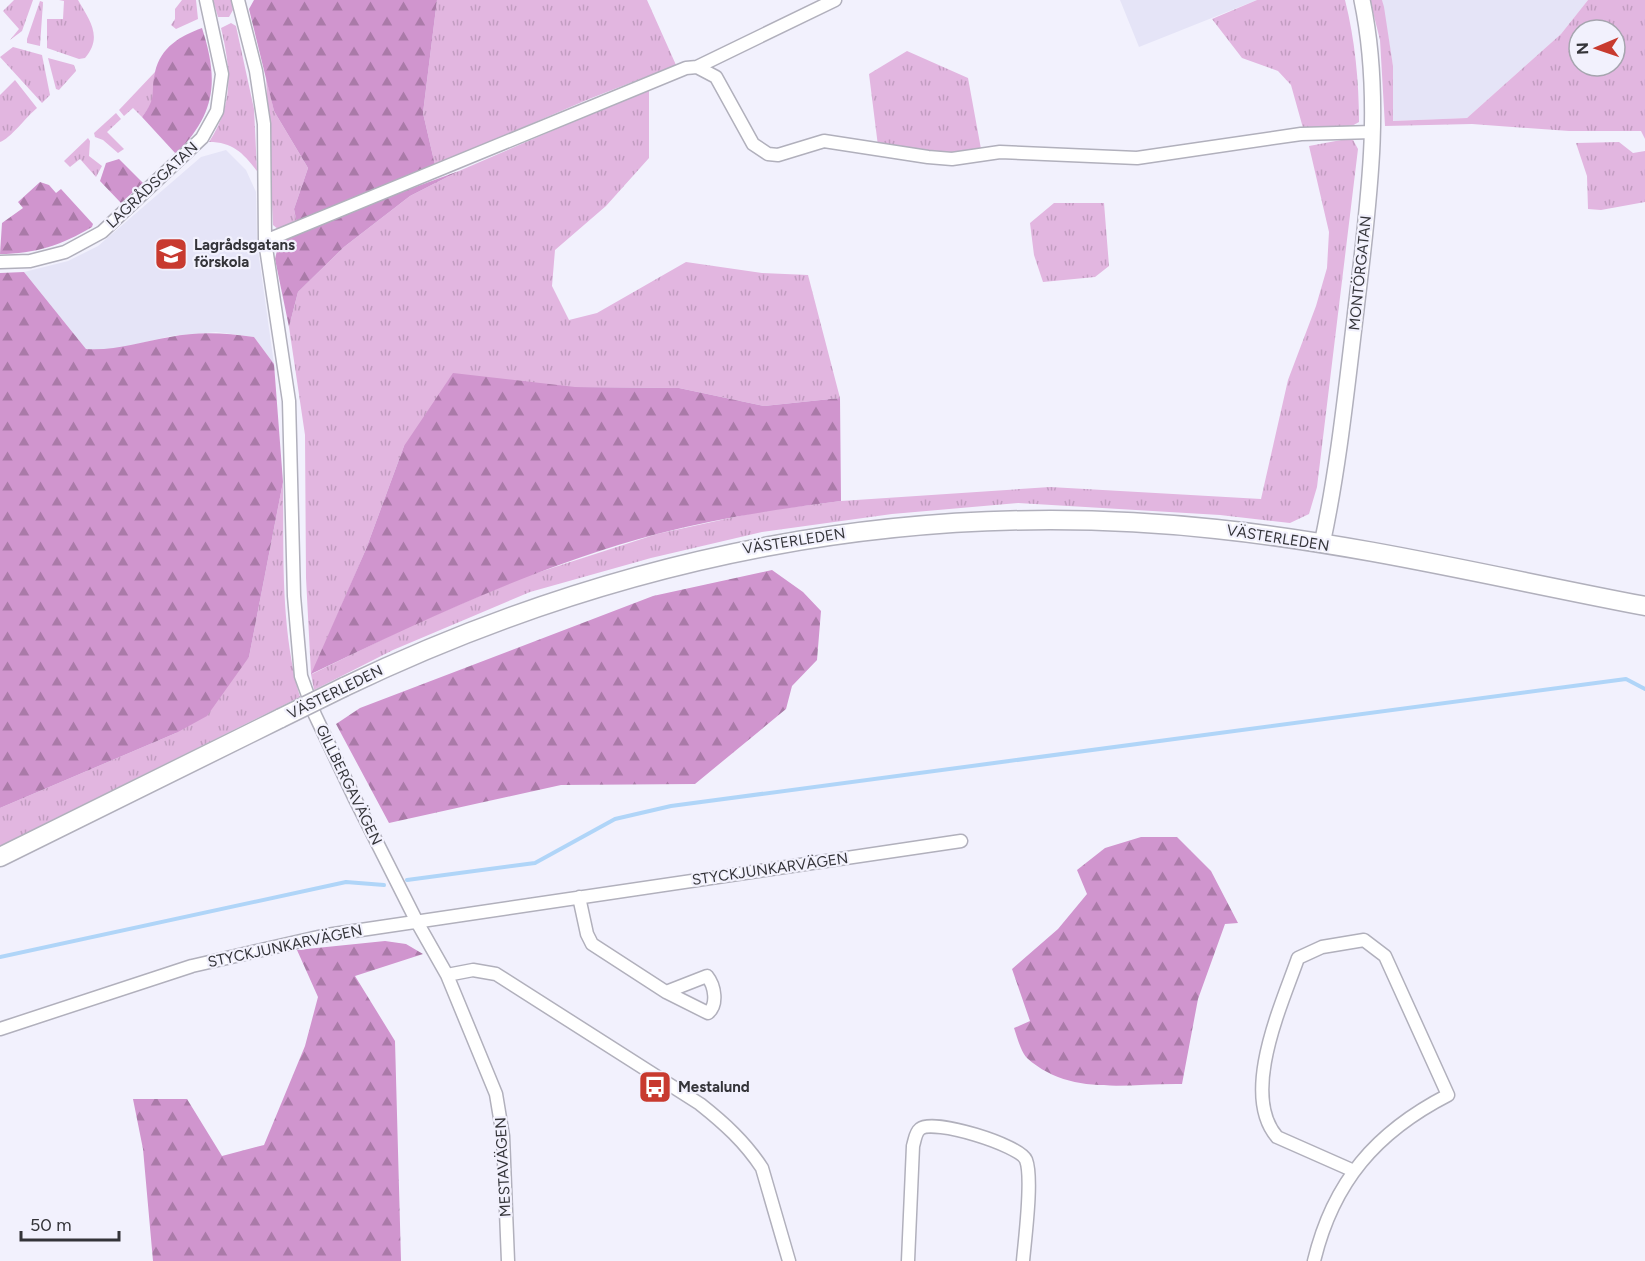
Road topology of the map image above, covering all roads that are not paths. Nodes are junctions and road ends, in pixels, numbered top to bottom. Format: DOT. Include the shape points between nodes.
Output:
graph roads {
  1 [pos="206,0"];
  2 [pos="238,0"];
  3 [pos="835,0"];
  4 [pos="1362,0"];
  5 [pos="697,67"];
  6 [pos="1373,132"];
  7 [pos="265,241"];
  8 [pos="0,262"];
  9 [pos="1322,544"];
  10 [pos="1645,606"];
  11 [pos="961,841"];
  12 [pos="0,857"];
  13 [pos="579,897"];
  14 [pos="417,922"];
  15 [pos="447,975"];
  16 [pos="666,992"];
  17 [pos="0,1029"];
  18 [pos="1354,1171"];
  19 [pos="508,1261"];
  20 [pos="789,1261"];
  21 [pos="908,1261"];
  22 [pos="1023,1261"];
  23 [pos="1314,1261"];
  1 -- 8 [label="street, LAGRÅDSGATAN" via="222,75 217,111 202,138 102,232 65,252 30,261"];
  2 -- 7 [label="street, GILLBERGAVÄGEN" via="261,99"];
  3 -- 5 [label="street"];
  4 -- 6 [label="street, MONTÖRGATAN" via="1372,61"];
  5 -- 6 [label="street" via="716,77 753,144 768,154 778,155 824,141 928,158 1000,152 1137,158 1301,134"];
  5 -- 7 [label="street" via="686,68"];
  6 -- 9 [label="street, MONTÖRGATAN" via="1351,346"];
  7 -- 14 [label="street, GILLBERGAVÄGEN" via="289,402 294,596 301,676 315,715"];
  9 -- 10 [label="main road, VÄSTERLEDEN"];
  9 -- 12 [label="main road, VÄSTERLEDEN, bridge" via="1216,529 1086,520 947,523 815,537 694,560 579,591 451,638"];
  11 -- 13 [label="street, STYCKJUNKARVÄGEN"];
  13 -- 14 [label="street, STYCKJUNKARVÄGEN"];
  13 -- 16 [label="street" via="592,944"];
  14 -- 15 [label="street, GILLBERGAVÄGEN"];
  14 -- 17 [label="street, STYCKJUNKARVÄGEN" via="327,935 192,966"];
  15 -- 19 [label="street, MESTAVÄGEN" via="484,1062 502,1119"];
  15 -- 20 [label="street" via="473,970 496,974 722,1121 762,1168"];
  18 -- 18 [label="street" via="1395,1127 1448,1095 1385,956 1364,940 1322,947 1298,958 1275,1024 1261,1088 1277,1137"];
  18 -- 23 [label="street" via="1325,1222"];
  21 -- 22 [label="street" via="913,1146 921,1128 929,1125 960,1130 1011,1148 1026,1159"];
}
